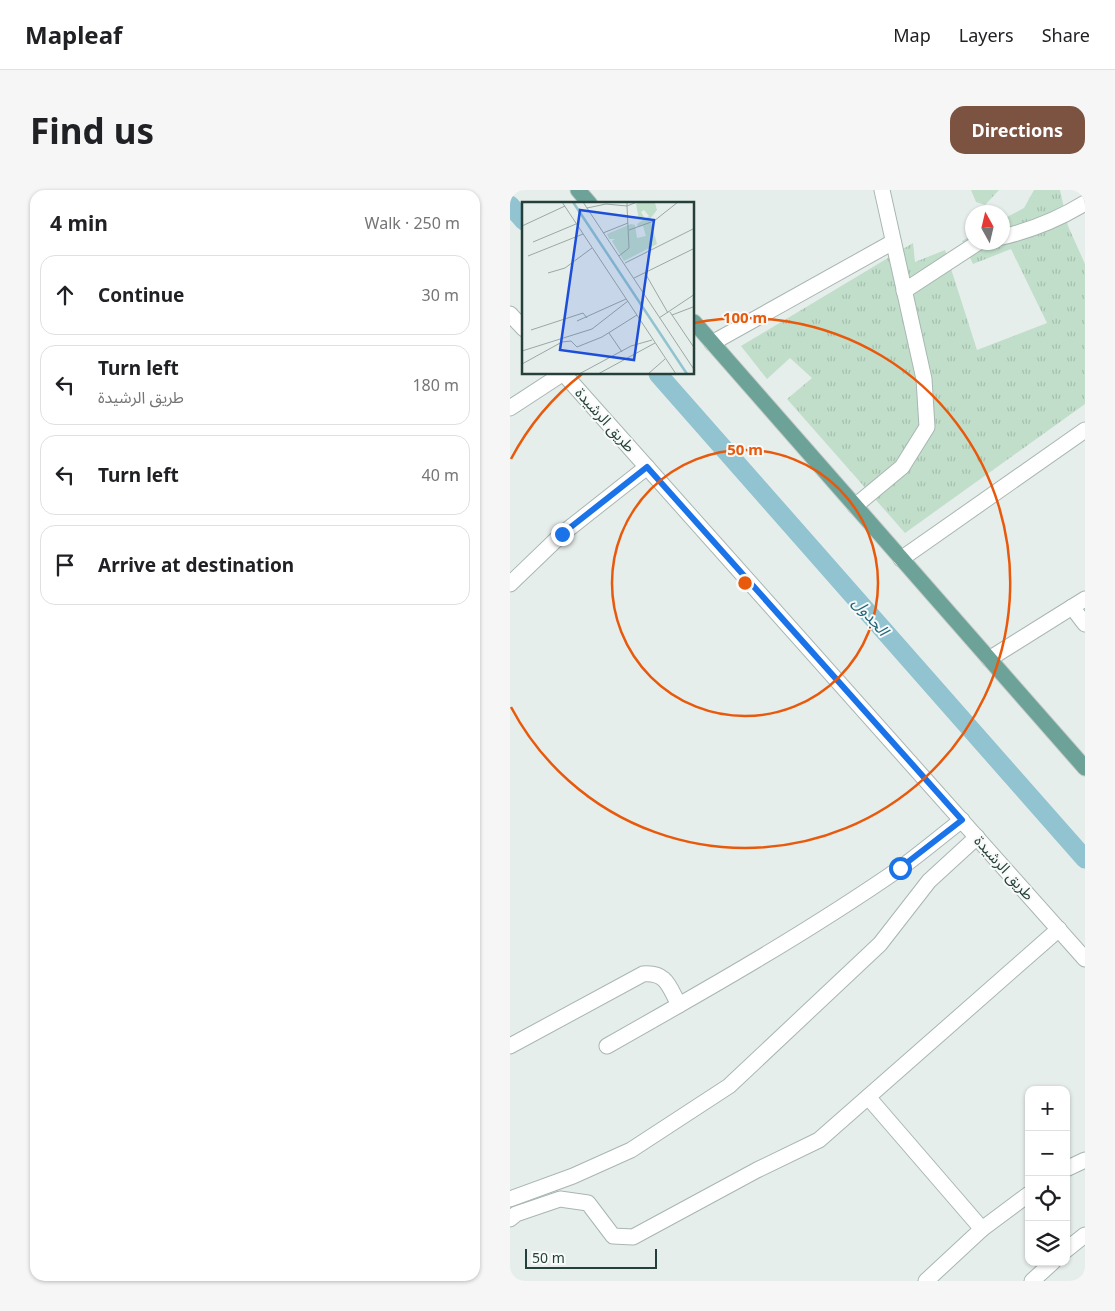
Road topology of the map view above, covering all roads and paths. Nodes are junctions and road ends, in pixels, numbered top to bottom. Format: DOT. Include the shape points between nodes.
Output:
graph roads {
  1 [pos="578,190"];
  2 [pos="882,190"];
  3 [pos="588,202"];
  4 [pos="1085,203"];
  5 [pos="1010,235"];
  6 [pos="894,242"];
  7 [pos="967,250"];
  8 [pos="904,291"];
  9 [pos="510,314"];
  10 [pos="695,323"];
  11 [pos="522,327"];
  12 [pos="712,343"];
  13 [pos="561,375"];
  14 [pos="564,375"];
  15 [pos="510,408"];
  16 [pos="1085,430"];
  17 [pos="647,467"];
  18 [pos="855,506"];
  19 [pos="901,559"];
  20 [pos="510,584"];
  21 [pos="1079,603"];
  22 [pos="1085,624"];
  23 [pos="989,659"];
  24 [pos="1085,768"];
  25 [pos="962,820"];
  26 [pos="976,837"];
  27 [pos="1059,929"];
  28 [pos="1085,958"];
  29 [pos="679,1005"];
  30 [pos="510,1046"];
  31 [pos="607,1046"];
  32 [pos="868,1097"];
  33 [pos="1085,1160"];
  34 [pos="1070,1167"];
  35 [pos="1025,1197"];
  36 [pos="510,1199"];
  37 [pos="510,1219"];
  38 [pos="982,1229"];
  39 [pos="1085,1235"];
  40 [pos="1070,1247"];
  41 [pos="1049,1266"];
  42 [pos="926,1281"];
  43 [pos="1032,1281"];
  1 -- 3 [label="main road"];
  2 -- 6 [label="street"];
  4 -- 5 [label="street" via="1061,217"];
  6 -- 8 [label="street"];
  6 -- 12 [label="street"];
  7 -- 8 [label="street"];
  8 -- 18 [label="street" via="924,379 928,427 902,467"];
  9 -- 11 [label="street"];
  10 -- 12 [label="main road"];
  12 -- 18 [label="main road"];
  13 -- 15 [label="street"];
  14 -- 17 [label="street, طريق الرشيدة"];
  16 -- 19 [label="street"];
  17 -- 20 [label="street" via="562,534"];
  17 -- 25 [label="street, طريق الرشيدة"];
  18 -- 19 [label="main road"];
  19 -- 23 [label="main road"];
  21 -- 22 [label="street"];
  21 -- 23 [label="street"];
  23 -- 24 [label="main road"];
  25 -- 26 [label="street, طريق الرشيدة"];
  25 -- 29 [label="street" via="900,868 796,936"];
  26 -- 27 [label="street, طريق الرشيدة"];
  26 -- 36 [label="street" via="929,882 880,944 729,1086 631,1150"];
  27 -- 28 [label="street, طريق الرشيدة"];
  27 -- 32 [label="street"];
  29 -- 30 [label="street" via="664,978 653,973 643,974"];
  29 -- 31 [label="street"];
  32 -- 37 [label="street" via="819,1140 633,1237 613,1236 588,1203 560,1199"];
  32 -- 38 [label="street"];
  33 -- 34 [label="street"];
  35 -- 38 [label="street"];
  38 -- 42 [label="street"];
  39 -- 40 [label="street"];
  41 -- 43 [label="street"];
}
